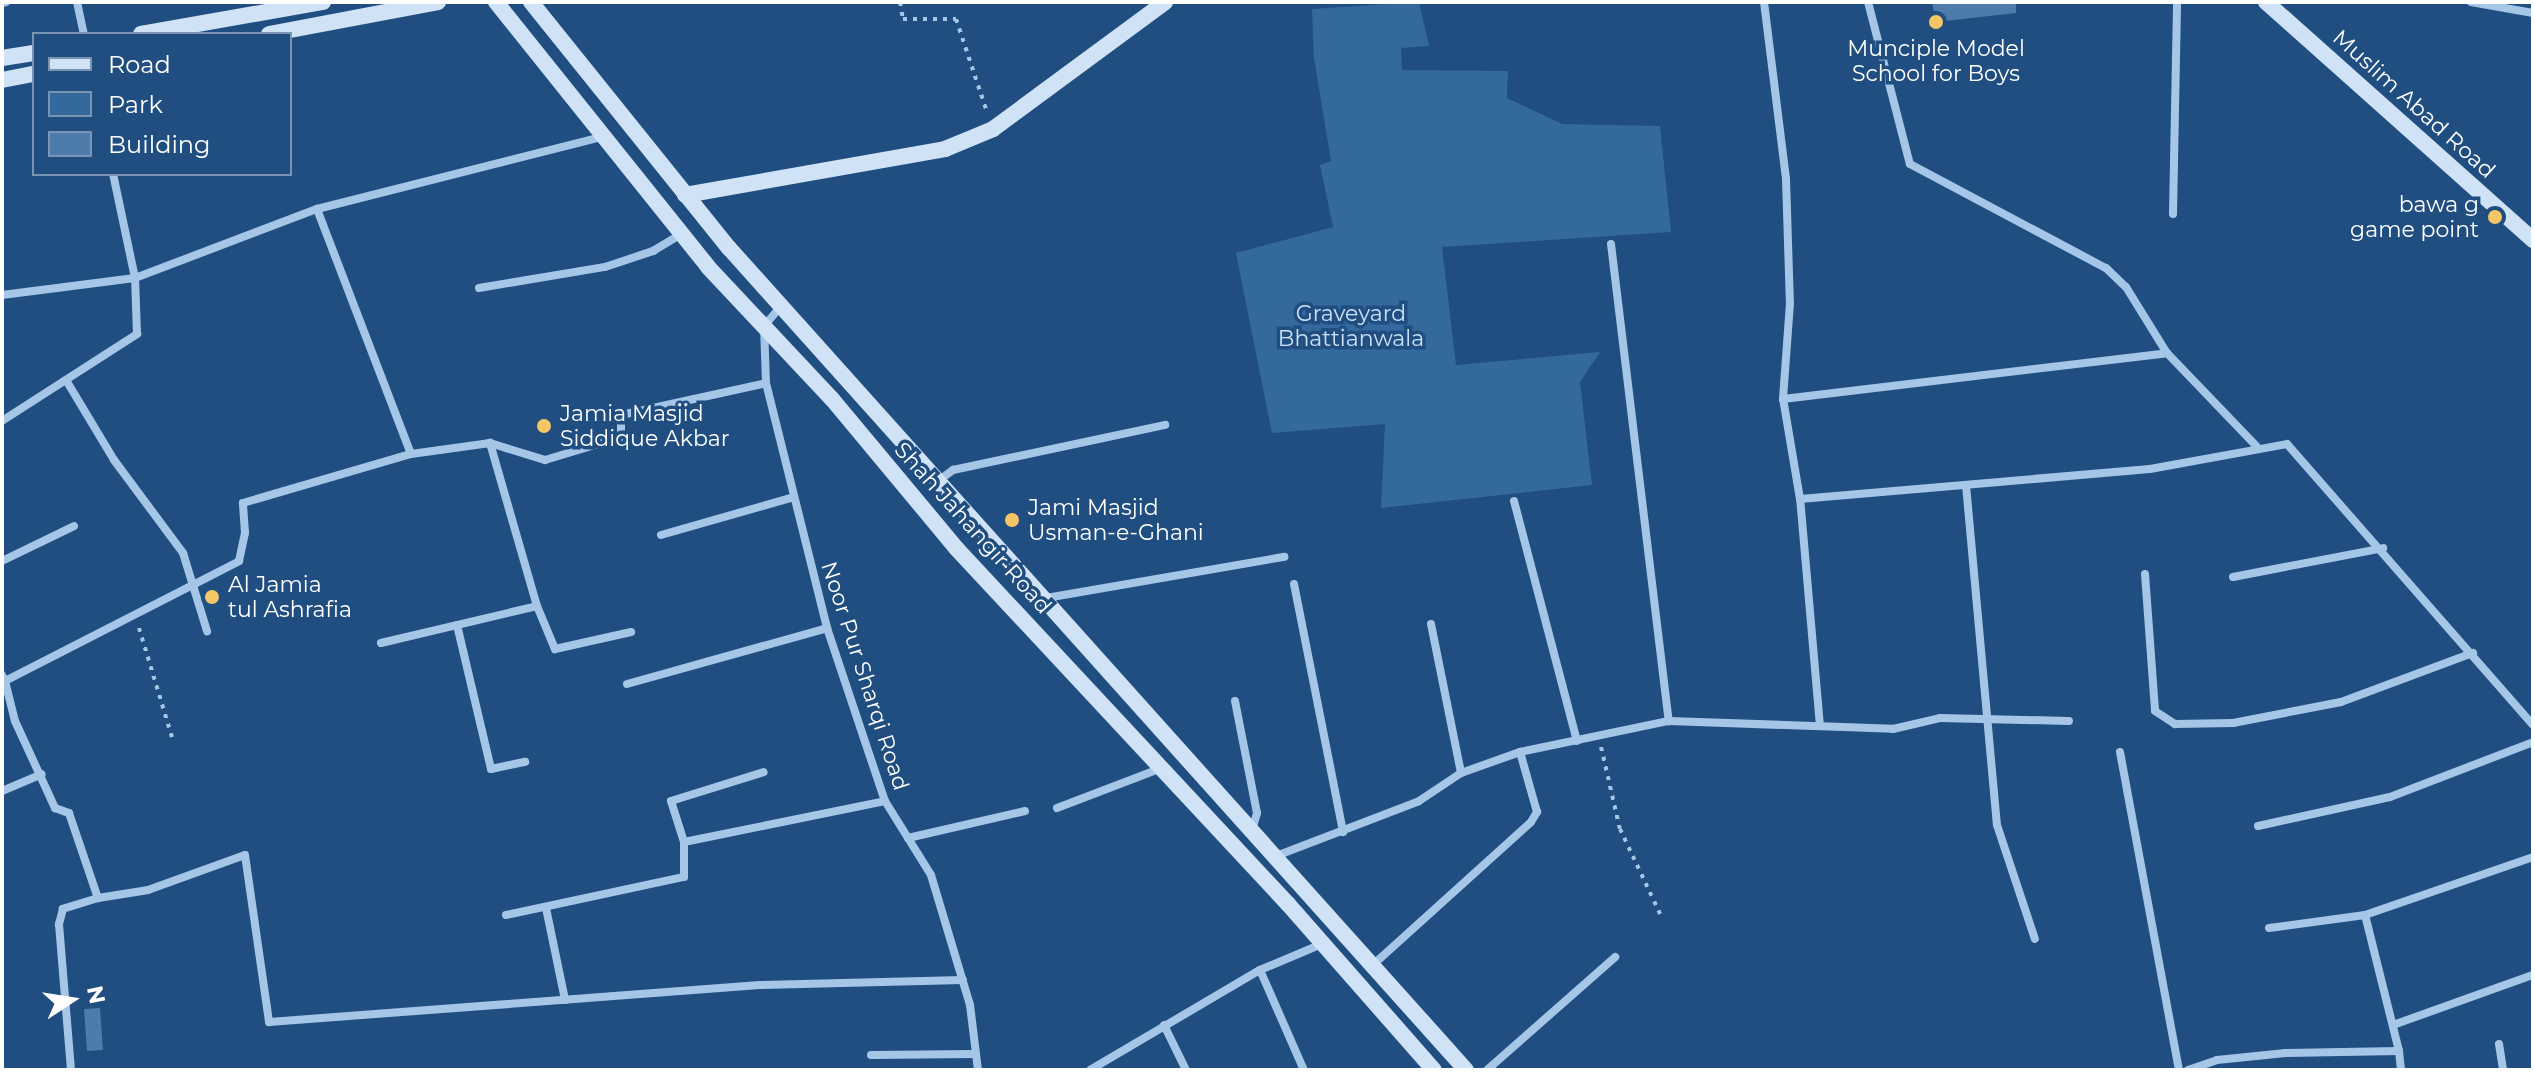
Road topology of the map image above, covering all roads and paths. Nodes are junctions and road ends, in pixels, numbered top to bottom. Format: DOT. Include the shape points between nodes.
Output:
graph roads {
  1 [pos="77,2"];
  2 [pos="323,2"];
  3 [pos="438,2"];
  4 [pos="496,2"];
  5 [pos="531,2"];
  6 [pos="900,2"];
  7 [pos="1165,2"];
  8 [pos="1764,2"];
  9 [pos="1868,2"];
  10 [pos="2177,2"];
  11 [pos="2266,2"];
  12 [pos="2471,2"];
  13 [pos="2533,13"];
  14 [pos="84,32"];
  15 [pos="152,32"];
  16 [pos="280,32"];
  17 [pos="32,53"];
  18 [pos="2,58"];
  19 [pos="32,74"];
  20 [pos="2,80"];
  21 [pos="993,129"];
  22 [pos="602,137"];
  23 [pos="113,176"];
  24 [pos="685,195"];
  25 [pos="317,209"];
  26 [pos="2173,214"];
  27 [pos="681,234"];
  28 [pos="2533,240"];
  29 [pos="1611,244"];
  30 [pos="135,278"];
  31 [pos="479,288"];
  32 [pos="2,295"];
  33 [pos="782,305"];
  34 [pos="764,326"];
  35 [pos="2167,353"];
  36 [pos="66,380"];
  37 [pos="766,383"];
  38 [pos="1783,399"];
  39 [pos="2,421"];
  40 [pos="1165,425"];
  41 [pos="490,443"];
  42 [pos="2257,447"];
  43 [pos="411,454"];
  44 [pos="937,482"];
  45 [pos="1966,485"];
  46 [pos="794,497"];
  47 [pos="1800,499"];
  48 [pos="1514,501"];
  49 [pos="74,526"];
  50 [pos="661,535"];
  51 [pos="2383,548"];
  52 [pos="1284,557"];
  53 [pos="2,561"];
  54 [pos="2145,574"];
  55 [pos="2233,577"];
  56 [pos="195,583"];
  57 [pos="1294,584"];
  58 [pos="1046,598"];
  59 [pos="537,606"];
  60 [pos="135,614"];
  61 [pos="1431,624"];
  62 [pos="457,625"];
  63 [pos="827,628"];
  64 [pos="207,631"];
  65 [pos="631,632"];
  66 [pos="381,643"];
  67 [pos="2473,653"];
  68 [pos="4,678"];
  69 [pos="627,684"];
  70 [pos="1235,701"];
  71 [pos="1983,719"];
  72 [pos="1669,721"];
  73 [pos="2069,721"];
  74 [pos="2533,725"];
  75 [pos="1820,726"];
  76 [pos="1598,736"];
  77 [pos="172,737"];
  78 [pos="1577,741"];
  79 [pos="2533,742"];
  80 [pos="1520,752"];
  81 [pos="2120,752"];
  82 [pos="525,762"];
  83 [pos="1163,768"];
  84 [pos="764,772"];
  85 [pos="1461,773"];
  86 [pos="42,774"];
  87 [pos="2,791"];
  88 [pos="885,801"];
  89 [pos="1057,808"];
  90 [pos="1025,811"];
  91 [pos="2258,826"];
  92 [pos="1253,827"];
  93 [pos="1343,832"];
  94 [pos="908,838"];
  95 [pos="684,842"];
  96 [pos="1276,856"];
  97 [pos="2533,857"];
  98 [pos="98,898"];
  99 [pos="546,908"];
  100 [pos="506,915"];
  101 [pos="2365,915"];
  102 [pos="1662,918"];
  103 [pos="2269,928"];
  104 [pos="2035,939"];
  105 [pos="1323,944"];
  106 [pos="1615,957"];
  107 [pos="1375,963"];
  108 [pos="1260,970"];
  109 [pos="2533,975"];
  110 [pos="963,980"];
  111 [pos="565,1000"];
  112 [pos="1164,1025"];
  113 [pos="2393,1025"];
  114 [pos="2499,1044"];
  115 [pos="2399,1051"];
  116 [pos="976,1054"];
  117 [pos="871,1055"];
  118 [pos="71,1070"];
  119 [pos="978,1070"];
  120 [pos="1090,1070"];
  121 [pos="1186,1070"];
  122 [pos="1304,1070"];
  123 [pos="1434,1070"];
  124 [pos="1466,1070"];
  125 [pos="1487,1070"];
  126 [pos="2179,1070"];
  127 [pos="2188,1070"];
  128 [pos="2401,1070"];
  129 [pos="2503,1070"];
  1 -- 14 [label="street"];
  2 -- 15 [label="street"];
  3 -- 16 [label="street"];
  4 -- 22 [label="street, Shah Jahangir Road"];
  5 -- 24 [label="street, Shah Jahangir Road"];
  6 -- 21 [label="path" via="903,19 956,19"];
  7 -- 21 [label="street"];
  8 -- 38 [label="street" via="1786,179 1790,303"];
  9 -- 35 [label="street" via="1910,164 2106,268 2126,287"];
  10 -- 26 [label="street"];
  11 -- 28 [label="street, Muslim Abad Road"];
  12 -- 13 [label="street"];
  17 -- 18 [label="street"];
  19 -- 20 [label="street"];
  21 -- 24 [label="street" via="945,149"];
  22 -- 25 [label="street"];
  22 -- 27 [label="street, Shah Jahangir Road"];
  23 -- 30 [label="street"];
  24 -- 33 [label="street, Shah Jahangir Road"];
  25 -- 30 [label="street"];
  25 -- 43 [label="street"];
  27 -- 31 [label="street" via="653,251 605,267"];
  27 -- 34 [label="street, Shah Jahangir Road"];
  29 -- 72 [label="street"];
  30 -- 32 [label="street"];
  30 -- 36 [label="street" via="137,334"];
  33 -- 34 [label="street"];
  33 -- 44 [label="street, Shah Jahangir Road"];
  34 -- 37 [label="street, Noor Pur Sharqi Road"];
  34 -- 83 [label="street, Shah Jahangir Road" via="956,548"];
  35 -- 38 [label="street"];
  35 -- 42 [label="street"];
  36 -- 39 [label="street"];
  36 -- 56 [label="street" via="114,460 183,553"];
  37 -- 41 [label="street" via="621,415 621,437 545,460"];
  37 -- 46 [label="street, Noor Pur Sharqi Road"];
  38 -- 47 [label="street"];
  40 -- 44 [label="street" via="953,470"];
  41 -- 43 [label="street"];
  41 -- 59 [label="street"];
  42 -- 45 [label="street" via="2150,469"];
  42 -- 51 [label="street" via="2287,444"];
  43 -- 56 [label="street" via="243,503 245,533 239,561"];
  44 -- 58 [label="street, Shah Jahangir Road"];
  45 -- 47 [label="street"];
  45 -- 71 [label="street"];
  46 -- 50 [label="street"];
  46 -- 63 [label="street, Noor Pur Sharqi Road"];
  47 -- 75 [label="street"];
  48 -- 78 [label="street"];
  49 -- 53 [label="street"];
  51 -- 55 [label="street"];
  51 -- 67 [label="street"];
  52 -- 58 [label="street"];
  54 -- 67 [label="street" via="2155,711 2175,724 2233,723 2341,702"];
  56 -- 60 [label="street"];
  56 -- 64 [label="street"];
  57 -- 93 [label="street"];
  58 -- 92 [label="street, Shah Jahangir Road"];
  59 -- 62 [label="street"];
  59 -- 65 [label="street" via="555,649"];
  60 -- 68 [label="street"];
  60 -- 77 [label="path"];
  61 -- 85 [label="street"];
  62 -- 66 [label="street"];
  62 -- 82 [label="street" via="491,769"];
  63 -- 69 [label="street"];
  63 -- 88 [label="street, Noor Pur Sharqi Road"];
  67 -- 74 [label="street"];
  68 -- 86 [label="street" via="15,721"];
  70 -- 92 [label="street" via="1257,813"];
  71 -- 73 [label="street"];
  71 -- 75 [label="street" via="1940,718 1893,729"];
  71 -- 104 [label="street" via="1997,825"];
  72 -- 75 [label="street"];
  72 -- 76 [label="street"];
  76 -- 78 [label="street"];
  76 -- 102 [label="path" via="1620,829"];
  78 -- 80 [label="street"];
  79 -- 91 [label="street" via="2390,797"];
  80 -- 85 [label="street"];
  80 -- 107 [label="street" via="1537,812 1531,822"];
  81 -- 126 [label="street"];
  83 -- 89 [label="street"];
  83 -- 105 [label="street, Shah Jahangir Road"];
  84 -- 95 [label="street" via="676,796 672,808"];
  85 -- 93 [label="street" via="1419,801"];
  86 -- 87 [label="street"];
  86 -- 98 [label="street" via="55,808 69,813"];
  88 -- 94 [label="street, Noor Pur Sharqi Road"];
  88 -- 95 [label="street"];
  90 -- 94 [label="street"];
  92 -- 96 [label="street, Shah Jahangir Road"];
  93 -- 96 [label="street"];
  94 -- 110 [label="street, Noor Pur Sharqi Road" via="931,875"];
  95 -- 99 [label="street" via="685,871 679,879"];
  96 -- 107 [label="street, Shah Jahangir Road"];
  97 -- 101 [label="street"];
  98 -- 111 [label="street" via="148,890 245,855 269,1022"];
  98 -- 118 [label="street" via="63,909 59,924"];
  99 -- 100 [label="street"];
  99 -- 111 [label="street"];
  101 -- 103 [label="street"];
  101 -- 113 [label="street"];
  105 -- 108 [label="street"];
  105 -- 123 [label="street, Shah Jahangir Road"];
  106 -- 125 [label="street"];
  107 -- 124 [label="street, Shah Jahangir Road"];
  108 -- 112 [label="street"];
  108 -- 122 [label="street"];
  109 -- 113 [label="street"];
  110 -- 111 [label="street" via="760,985"];
  110 -- 116 [label="street, Noor Pur Sharqi Road"];
  112 -- 120 [label="street"];
  112 -- 121 [label="street"];
  113 -- 115 [label="street"];
  114 -- 129 [label="street"];
  115 -- 127 [label="street" via="2286,1053 2217,1060"];
  115 -- 128 [label="street"];
  116 -- 117 [label="street"];
  116 -- 119 [label="street, Noor Pur Sharqi Road"];
}
